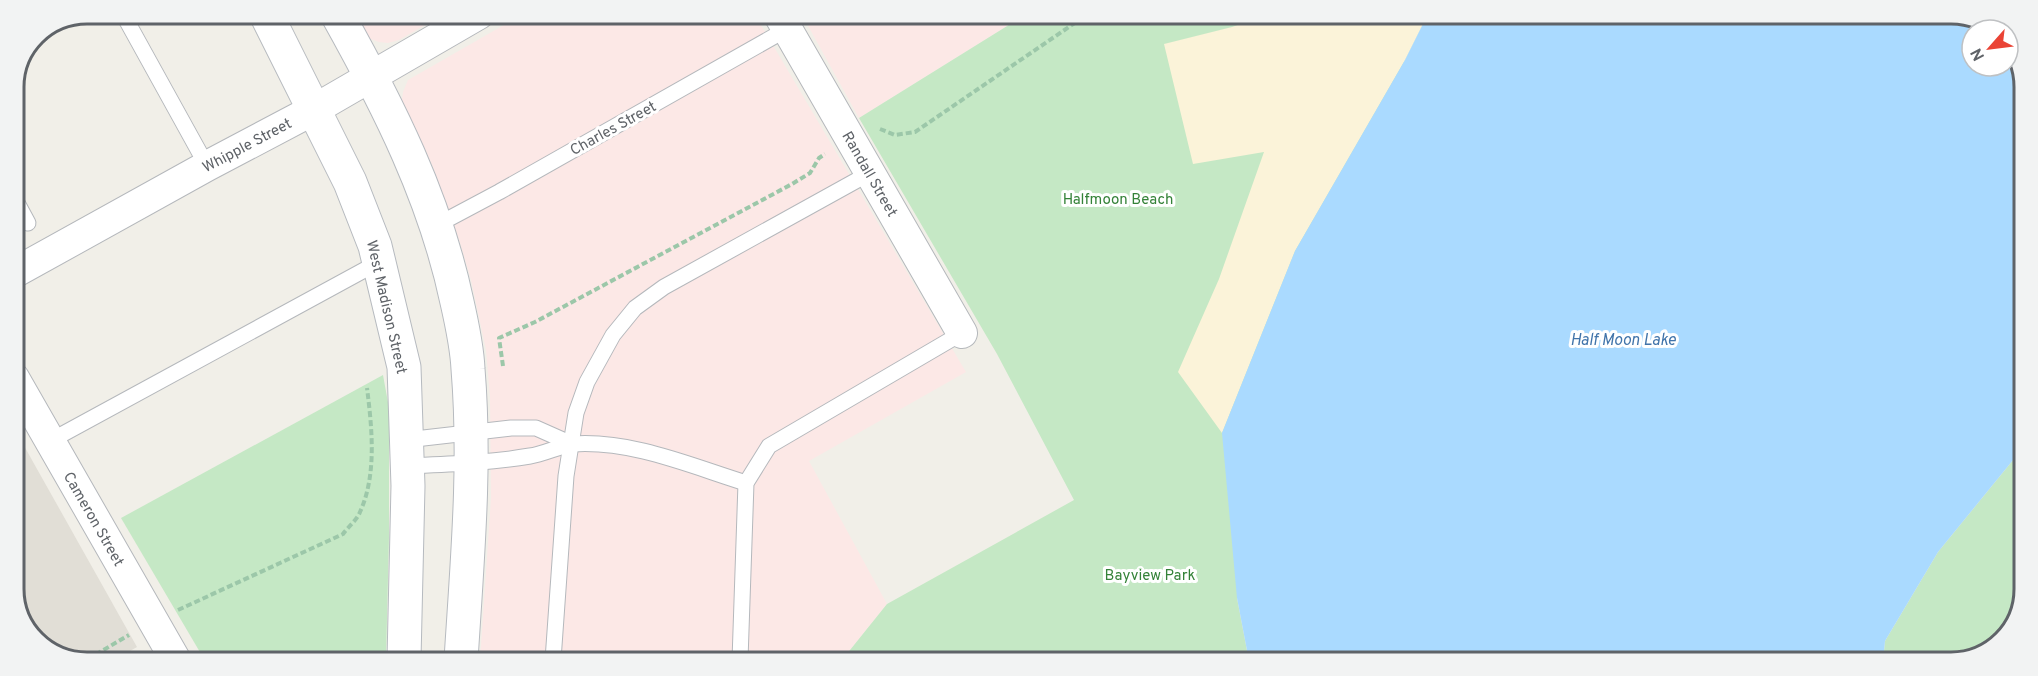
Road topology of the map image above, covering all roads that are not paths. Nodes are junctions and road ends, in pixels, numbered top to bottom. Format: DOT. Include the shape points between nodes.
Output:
graph roads {
  1 [pos="129,24"];
  2 [pos="271,24"];
  3 [pos="343,24"];
  4 [pos="461,24"];
  5 [pos="780,24"];
  6 [pos="784,24"];
  7 [pos="371,75"];
  8 [pos="315,109"];
  9 [pos="207,166"];
  10 [pos="870,173"];
  11 [pos="24,216"];
  12 [pos="28,223"];
  13 [pos="437,225"];
  14 [pos="379,262"];
  15 [pos="24,267"];
  16 [pos="962,333"];
  17 [pos="24,396"];
  18 [pos="50,441"];
  19 [pos="572,444"];
  20 [pos="472,448"];
  21 [pos="406,453"];
  22 [pos="746,483"];
  23 [pos="171,652"];
  24 [pos="404,652"];
  25 [pos="461,652"];
  26 [pos="554,652"];
  27 [pos="740,652"];
  1 -- 9 [label="lane"];
  2 -- 8 [label="main road, West Madison Street"];
  3 -- 7 [label="main road"];
  4 -- 7 [label="street, Whipple Street"];
  5 -- 13 [label="lane, Charles Street"];
  6 -- 10 [label="street, Randall Street"];
  7 -- 8 [label="street, Whipple Street"];
  7 -- 13 [label="main road" via="408,151"];
  8 -- 9 [label="street, Whipple Street"];
  8 -- 14 [label="main road, West Madison Street" via="350,182"];
  9 -- 15 [label="street, Whipple Street"];
  10 -- 16 [label="street, Randall Street"];
  10 -- 19 [label="lane" via="664,287 635,308 613,336 587,382 576,413"];
  11 -- 12 [label="lane"];
  13 -- 20 [label="main road" via="465,344"];
  14 -- 18 [label="lane"];
  14 -- 21 [label="main road, West Madison Street" via="404,367"];
  16 -- 22 [label="lane" via="769,446"];
  17 -- 18 [label="street, Cameron Street"];
  18 -- 23 [label="street, Cameron Street"];
  19 -- 20 [label="lane" via="540,455"];
  19 -- 20 [label="lane" via="536,428 511,428"];
  19 -- 22 [label="lane" via="617,446"];
  19 -- 26 [label="lane" via="566,476"];
  20 -- 21 [label="lane"];
  20 -- 21 [label="lane"];
  20 -- 25 [label="main road"];
  21 -- 24 [label="main road, West Madison Street"];
  22 -- 27 [label="lane"];
}
